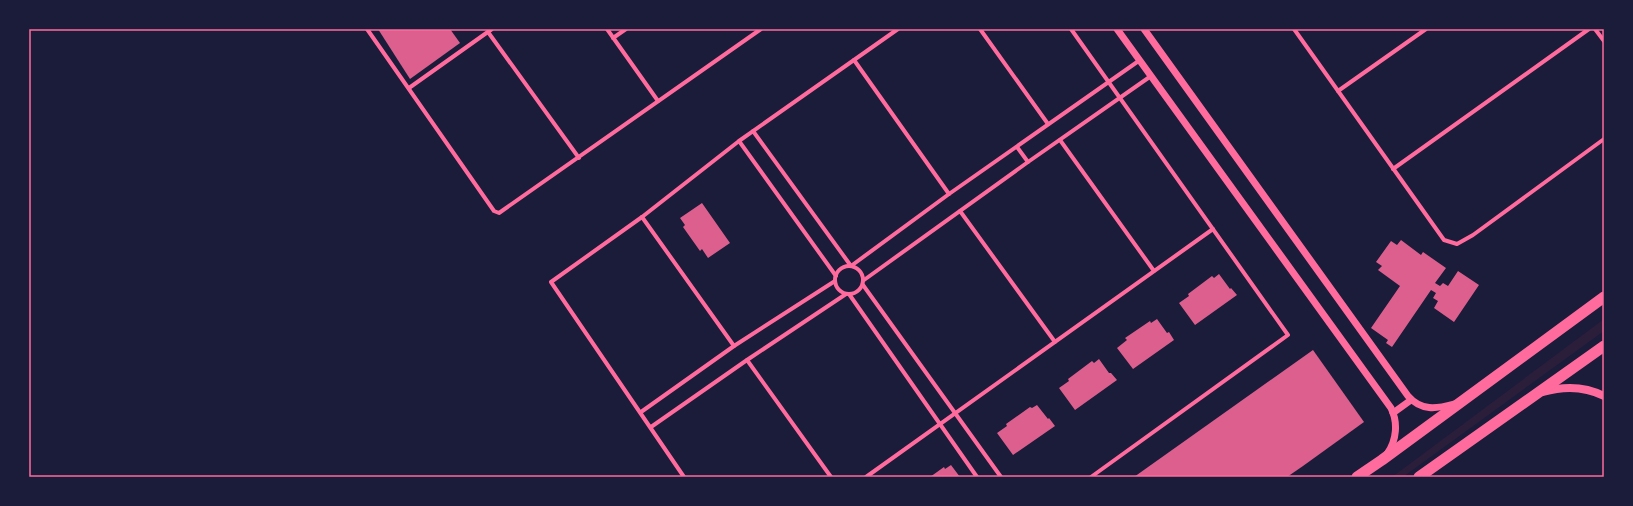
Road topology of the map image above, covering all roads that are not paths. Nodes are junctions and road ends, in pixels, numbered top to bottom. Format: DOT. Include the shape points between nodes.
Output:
graph roads {
  1 [pos="367,29"];
  2 [pos="607,29"];
  3 [pos="626,29"];
  4 [pos="760,29"];
  5 [pos="898,29"];
  6 [pos="980,29"];
  7 [pos="1071,29"];
  8 [pos="1117,29"];
  9 [pos="1144,29"];
  10 [pos="1294,29"];
  11 [pos="1426,29"];
  12 [pos="1589,29"];
  13 [pos="1595,29"];
  14 [pos="490,30"];
  15 [pos="613,38"];
  16 [pos="1604,41"];
  17 [pos="854,60"];
  18 [pos="1140,60"];
  19 [pos="1151,76"];
  20 [pos="1108,82"];
  21 [pos="409,88"];
  22 [pos="1338,91"];
  23 [pos="1119,98"];
  24 [pos="658,101"];
  25 [pos="1048,124"];
  26 [pos="753,131"];
  27 [pos="1604,139"];
  28 [pos="1060,140"];
  29 [pos="739,141"];
  30 [pos="1017,147"];
  31 [pos="578,158"];
  32 [pos="1028,162"];
  33 [pos="1393,169"];
  34 [pos="949,194"];
  35 [pos="960,211"];
  36 [pos="642,218"];
  37 [pos="1213,229"];
  38 [pos="852,266"];
  39 [pos="1154,272"];
  40 [pos="836,276"];
  41 [pos="835,281"];
  42 [pos="863,282"];
  43 [pos="848,294"];
  44 [pos="1604,297"];
  45 [pos="1055,342"];
  46 [pos="734,346"];
  47 [pos="1604,346"];
  48 [pos="747,360"];
  49 [pos="1538,393"];
  50 [pos="1604,396"];
  51 [pos="1411,400"];
  52 [pos="1465,400"];
  53 [pos="641,412"];
  54 [pos="1393,413"];
  55 [pos="955,414"];
  56 [pos="940,424"];
  57 [pos="651,427"];
  58 [pos="1382,460"];
  59 [pos="684,477"];
  60 [pos="831,477"];
  61 [pos="866,477"];
  62 [pos="978,477"];
  63 [pos="1001,477"];
  64 [pos="1091,477"];
  65 [pos="1357,477"];
  66 [pos="1419,477"];
  1 -- 21 [label="street"];
  2 -- 15 [label="street"];
  3 -- 15 [label="street"];
  4 -- 24 [label="street"];
  5 -- 17 [label="street"];
  6 -- 25 [label="street"];
  7 -- 20 [label="street"];
  8 -- 18 [label="street"];
  9 -- 51 [label="street"];
  10 -- 22 [label="street"];
  11 -- 22 [label="street"];
  12 -- 33 [label="street"];
  13 -- 16 [label="street"];
  14 -- 21 [label="street"];
  14 -- 31 [label="street"];
  15 -- 24 [label="street"];
  17 -- 26 [label="street"];
  17 -- 34 [label="street"];
  18 -- 19 [label="street"];
  18 -- 20 [label="street"];
  19 -- 23 [label="street"];
  19 -- 54 [label="street"];
  20 -- 23 [label="street"];
  20 -- 25 [label="street"];
  21 -- 31 [label="street" via="495,212 501,213"];
  22 -- 33 [label="street"];
  23 -- 28 [label="street"];
  23 -- 37 [label="street"];
  24 -- 31 [label="street"];
  25 -- 30 [label="street"];
  26 -- 29 [label="street"];
  26 -- 38 [label="street"];
  27 -- 33 [label="street" via="1472,236 1457,244 1444,240"];
  28 -- 32 [label="street"];
  28 -- 39 [label="street"];
  29 -- 36 [label="street"];
  29 -- 40 [label="street"];
  30 -- 32 [label="street"];
  30 -- 34 [label="street"];
  32 -- 35 [label="street"];
  34 -- 38 [label="street"];
  35 -- 42 [label="street"];
  35 -- 45 [label="street"];
  36 -- 46 [label="street"];
  36 -- 53 [label="street" via="550,282"];
  37 -- 39 [label="street"];
  37 -- 64 [label="street" via="1288,335"];
  38 -- 40 [label="street" via="844,267"];
  38 -- 42 [label="street" via="862,272"];
  39 -- 45 [label="street"];
  40 -- 41 [label="street"];
  41 -- 43 [label="street" via="837,288"];
  41 -- 46 [label="street"];
  42 -- 43 [label="street" via="857,292"];
  42 -- 55 [label="street"];
  43 -- 48 [label="street"];
  43 -- 56 [label="street"];
  44 -- 52 [label="highway"];
  45 -- 55 [label="street"];
  46 -- 53 [label="street"];
  47 -- 49 [label="highway"];
  48 -- 57 [label="street"];
  48 -- 60 [label="street"];
  49 -- 50 [label="main road" via="1557,388 1577,388"];
  49 -- 66 [label="highway"];
  51 -- 52 [label="street" via="1421,406 1438,408"];
  51 -- 54 [label="street"];
  52 -- 58 [label="highway"];
  53 -- 57 [label="street"];
  54 -- 58 [label="street" via="1395,436"];
  55 -- 56 [label="street"];
  55 -- 63 [label="street"];
  56 -- 61 [label="street"];
  56 -- 62 [label="street"];
  57 -- 59 [label="street"];
  58 -- 65 [label="highway"];
}
